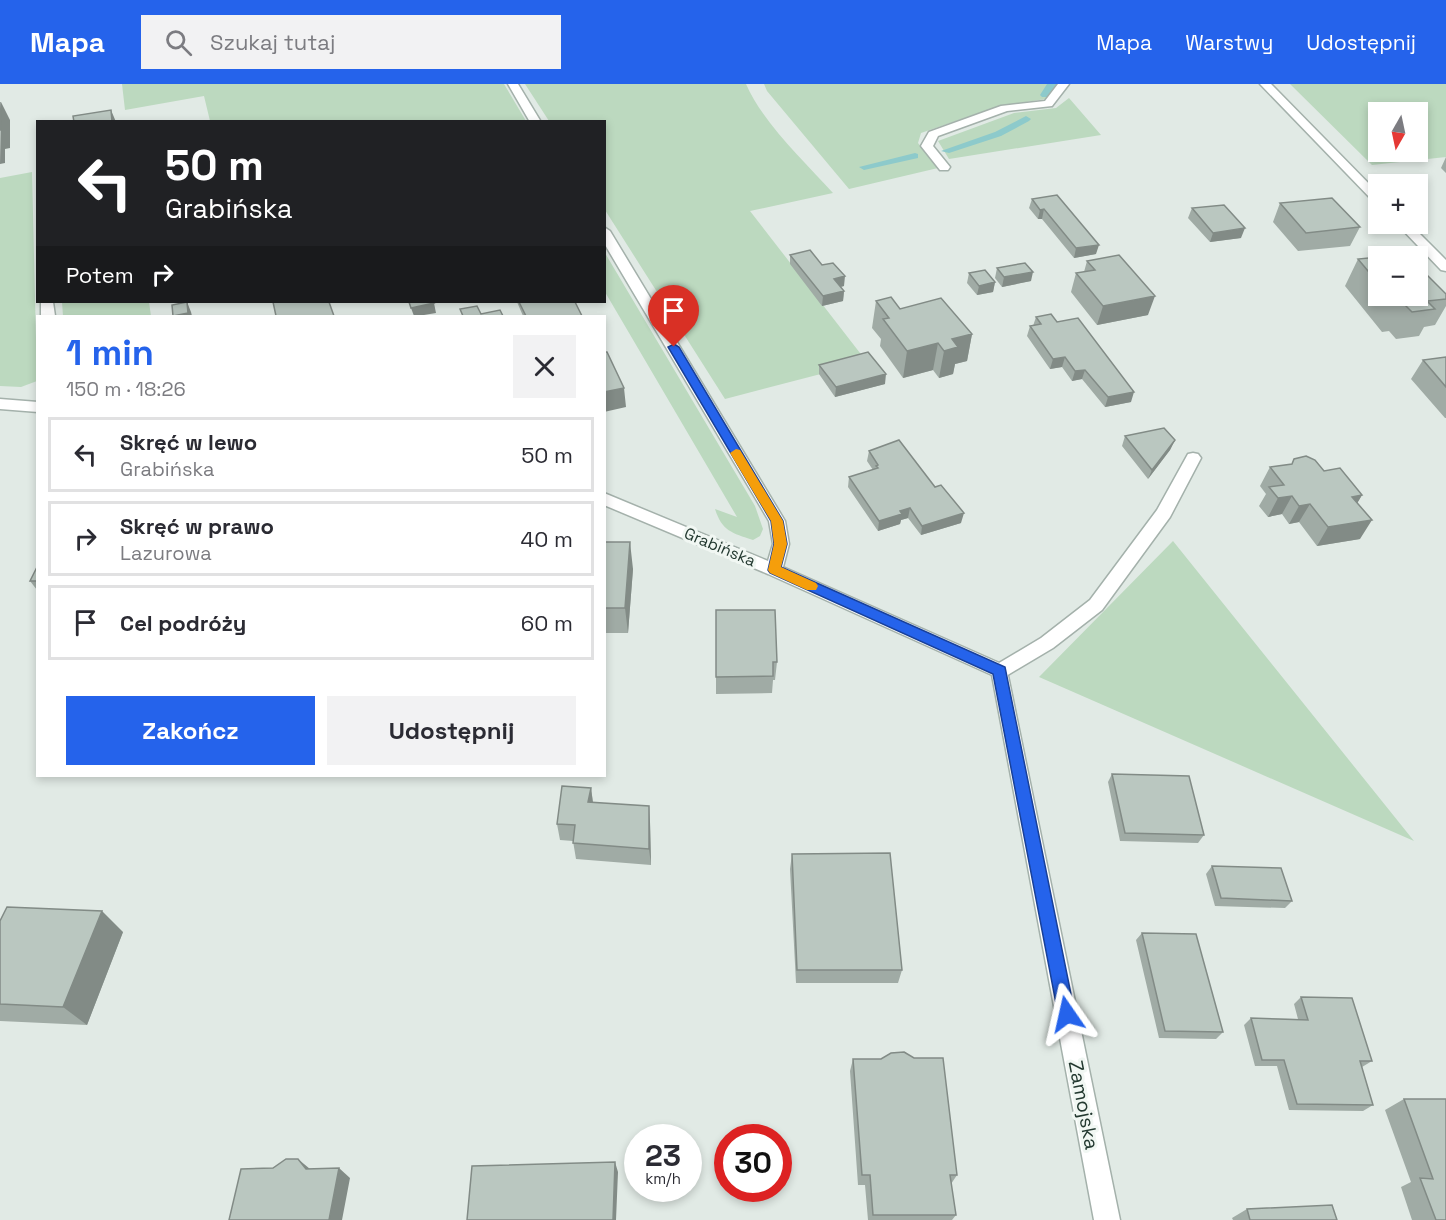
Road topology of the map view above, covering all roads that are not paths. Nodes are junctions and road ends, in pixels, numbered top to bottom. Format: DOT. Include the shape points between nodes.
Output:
graph roads {
  1 [pos="513,84"];
  2 [pos="1064,84"];
  3 [pos="1265,84"];
  4 [pos="535,120"];
  5 [pos="944,167"];
  6 [pos="1368,189"];
  7 [pos="606,234"];
  8 [pos="1413,234"];
  9 [pos="1446,267"];
  10 [pos="0,404"];
  11 [pos="36,407"];
  12 [pos="1193,458"];
  13 [pos="606,499"];
  14 [pos="774,570"];
  15 [pos="1000,671"];
  16 [pos="1107,1220"];
  1 -- 4 [label="street"];
  2 -- 5 [label="street" via="1048,104 1005,108 933,134 927,146"];
  3 -- 6 [label="street"];
  7 -- 14 [label="street" via="777,521 780,544"];
  8 -- 9 [label="street"];
  10 -- 11 [label="street"];
  12 -- 15 [label="street" via="1159,521 1096,605 1047,643"];
  13 -- 14 [label="street, Grabińska"];
  14 -- 15 [label="street, Grabińska"];
  15 -- 16 [label="street, Zamojska"];
}
